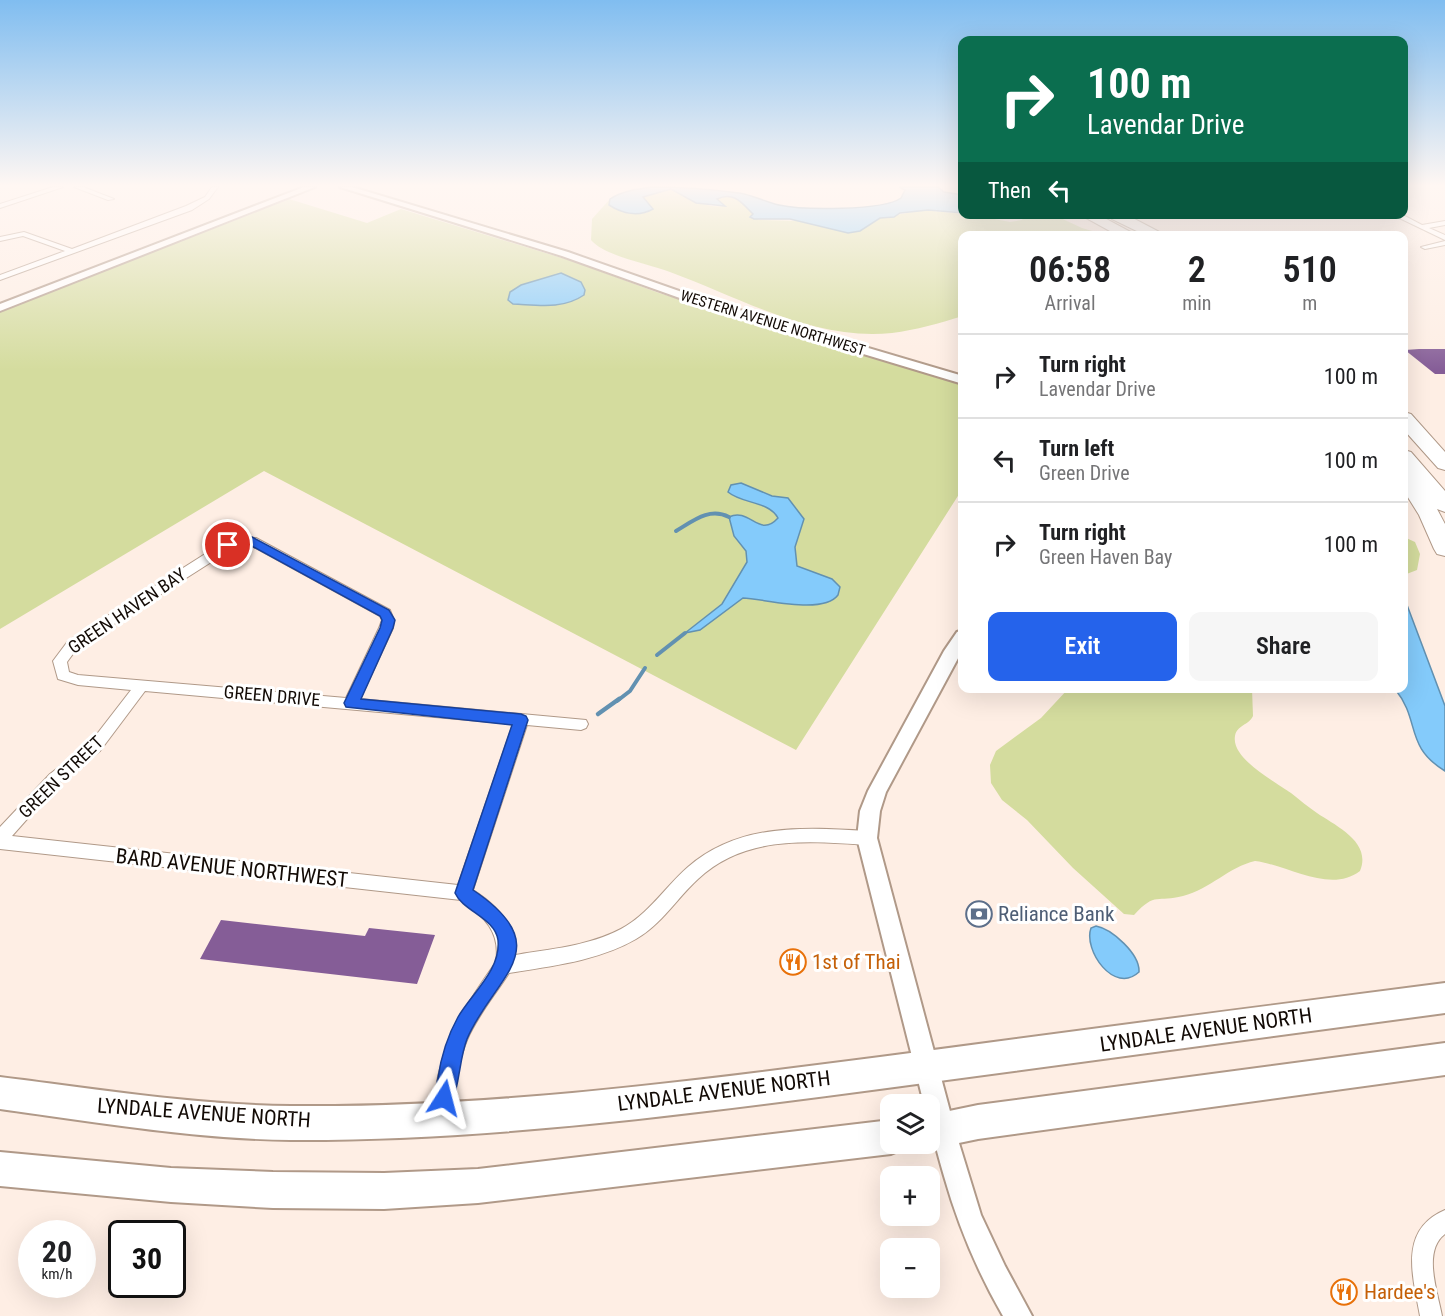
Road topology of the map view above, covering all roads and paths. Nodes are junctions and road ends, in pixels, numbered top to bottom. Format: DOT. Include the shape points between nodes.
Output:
graph roads {
  1 [pos="64,248"];
  2 [pos="78,248"];
  3 [pos="153,248"];
  4 [pos="547,248"];
  5 [pos="71,251"];
  6 [pos="0,278"];
  7 [pos="0,308"];
  8 [pos="958,379"];
  9 [pos="1408,410"];
  10 [pos="1408,422"];
  11 [pos="1445,447"];
  12 [pos="1408,461"];
  13 [pos="1445,464"];
  14 [pos="1408,480"];
  15 [pos="1445,505"];
  16 [pos="1445,549"];
  17 [pos="958,643"];
  18 [pos="142,685"];
  19 [pos="351,703"];
  20 [pos="521,720"];
  21 [pos="581,724"];
  22 [pos="1,836"];
  23 [pos="867,838"];
  24 [pos="464,893"];
  25 [pos="504,965"];
  26 [pos="1445,998"];
  27 [pos="1445,1059"];
  28 [pos="926,1066"];
  29 [pos="0,1093"];
  30 [pos="930,1094"];
  31 [pos="442,1118"];
  32 [pos="940,1130"];
  33 [pos="880,1138"];
  34 [pos="940,1142"];
  35 [pos="0,1169"];
  36 [pos="1445,1221"];
  37 [pos="1018,1316"];
  38 [pos="1431,1316"];
  1 -- 5 [label="street"];
  2 -- 5 [label="street"];
  3 -- 7 [label="street"];
  4 -- 8 [label="street, WESTERN AVENUE NORTHWEST" via="694,300"];
  5 -- 6 [label="street"];
  9 -- 11 [label="highway"];
  10 -- 13 [label="highway"];
  12 -- 15 [label="highway"];
  14 -- 16 [label="highway"];
  17 -- 23 [label="street" via="882,782 870,811"];
  18 -- 19 [label="street, GREEN DRIVE"];
  18 -- 19 [label="street, GREEN HAVEN BAY" via="67,677 56,655 228,545 252,541 385,613 386,628"];
  18 -- 22 [label="street, GREEN STREET" via="95,747 55,778"];
  19 -- 20 [label="street, GREEN DRIVE"];
  20 -- 21 [label="street, GREEN DRIVE"];
  20 -- 24 [label="street"];
  22 -- 24 [label="street, BARD AVENUE NORTHWEST"];
  23 -- 25 [label="street" via="782,834 747,842 706,863 655,915 627,935 597,947"];
  23 -- 28 [label="street"];
  24 -- 25 [label="street" via="502,928 507,938"];
  25 -- 31 [label="street" via="458,1037"];
  26 -- 28 [label="highway, LYNDALE AVENUE NORTH"];
  27 -- 32 [label="highway"];
  28 -- 30 [label="street"];
  28 -- 31 [label="highway, LYNDALE AVENUE NORTH" via="598,1106"];
  29 -- 31 [label="highway, LYNDALE AVENUE NORTH" via="162,1114 289,1123"];
  33 -- 35 [label="highway" via="478,1186 384,1191 171,1185"];
  34 -- 37 [label="street" via="969,1218"];
  36 -- 38 [label="street" via="1429,1233 1422,1250 1421,1271"];
}
